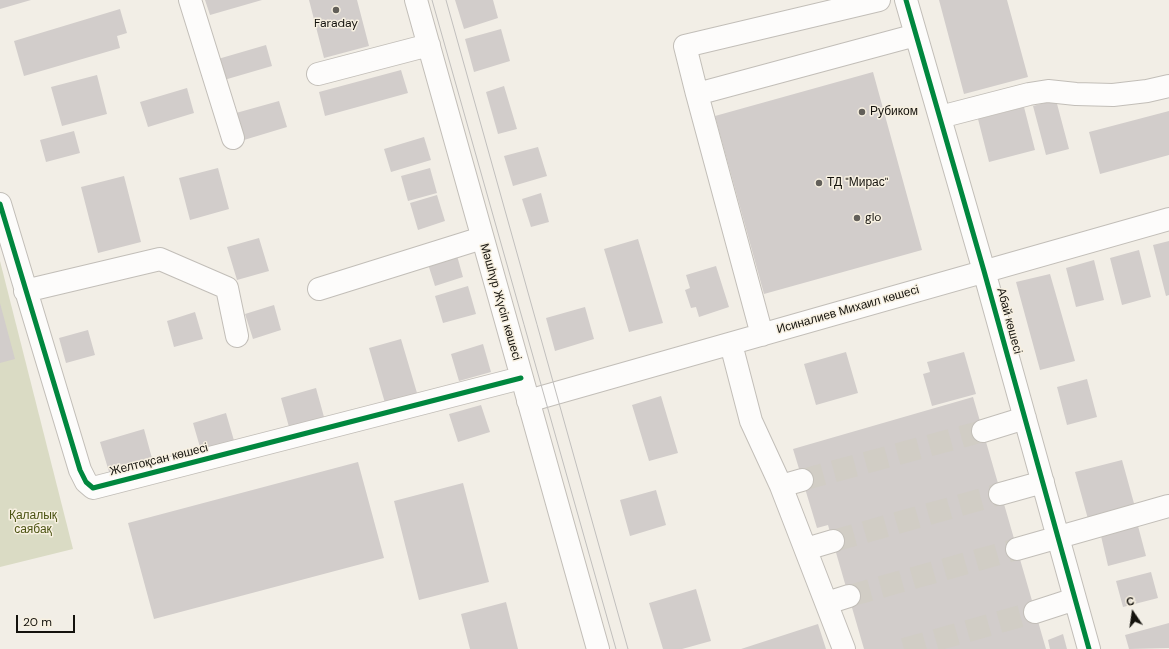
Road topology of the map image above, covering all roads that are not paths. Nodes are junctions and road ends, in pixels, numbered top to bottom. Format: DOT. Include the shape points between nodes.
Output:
graph roads {
  1 [pos="190,0"];
  2 [pos="416,0"];
  3 [pos="879,0"];
  4 [pos="906,0"];
  5 [pos="916,34"];
  6 [pos="429,45"];
  7 [pos="318,74"];
  8 [pos="1169,86"];
  9 [pos="697,94"];
  10 [pos="940,117"];
  11 [pos="233,138"];
  12 [pos="0,204"];
  13 [pos="1169,219"];
  14 [pos="482,238"];
  15 [pos="984,271"];
  16 [pos="319,289"];
  17 [pos="25,291"];
  18 [pos="762,335"];
  19 [pos="237,336"];
  20 [pos="731,344"];
  21 [pos="521,378"];
  22 [pos="528,401"];
  23 [pos="1025,418"];
  24 [pos="983,431"];
  25 [pos="802,480"];
  26 [pos="1043,482"];
  27 [pos="781,486"];
  28 [pos="1000,494"];
  29 [pos="1168,506"];
  30 [pos="1058,537"];
  31 [pos="833,541"];
  32 [pos="806,549"];
  33 [pos="1017,549"];
  34 [pos="849,596"];
  35 [pos="1075,599"];
  36 [pos="827,603"];
  37 [pos="1035,612"];
  38 [pos="598,649"];
  39 [pos="844,649"];
  40 [pos="1089,649"];
  1 -- 11 [label="street"];
  2 -- 6 [label="street, Мәшһүр Жүсіп көшесі"];
  3 -- 9 [label="street" via="685,46"];
  4 -- 5 [label="street, Абай көшесі"];
  5 -- 9 [label="street"];
  5 -- 10 [label="street, Абай көшесі"];
  6 -- 7 [label="street"];
  6 -- 14 [label="street, Мәшһүр Жүсіп көшесі"];
  8 -- 10 [label="street" via="1113,95 1048,91"];
  9 -- 18 [label="street"];
  10 -- 15 [label="street, Абай көшесі"];
  12 -- 17 [label="street, Желтоқсан көшесі"];
  13 -- 15 [label="street, Исиналиев Михаил көшесі"];
  14 -- 16 [label="street"];
  14 -- 21 [label="street, Мәшһүр Жүсіп көшесі"];
  15 -- 18 [label="street, Исиналиев Михаил көшесі"];
  15 -- 23 [label="street, Абай көшесі"];
  17 -- 19 [label="street" via="160,259 227,288"];
  17 -- 21 [label="street, Желтоқсан көшесі" via="80,470 86,482 93,488"];
  18 -- 20 [label="street, Исиналиев Михаил көшесі"];
  20 -- 22 [label="street, Исиналиев Михаил көшесі"];
  20 -- 27 [label="street" via="751,421"];
  21 -- 22 [label="street, Мәшһүр Жүсіп көшесі"];
  22 -- 38 [label="street, Мәшһүр Жүсіп көшесі"];
  23 -- 24 [label="street"];
  23 -- 26 [label="street, Абай көшесі"];
  25 -- 27 [label="street"];
  26 -- 28 [label="street"];
  26 -- 30 [label="street, Абай көшесі"];
  27 -- 32 [label="street"];
  29 -- 30 [label="street"];
  30 -- 33 [label="street"];
  30 -- 35 [label="street, Абай көшесі"];
  31 -- 32 [label="street"];
  32 -- 36 [label="street"];
  34 -- 36 [label="street"];
  35 -- 37 [label="street"];
  35 -- 40 [label="street, Абай көшесі"];
  36 -- 39 [label="street"];
}
